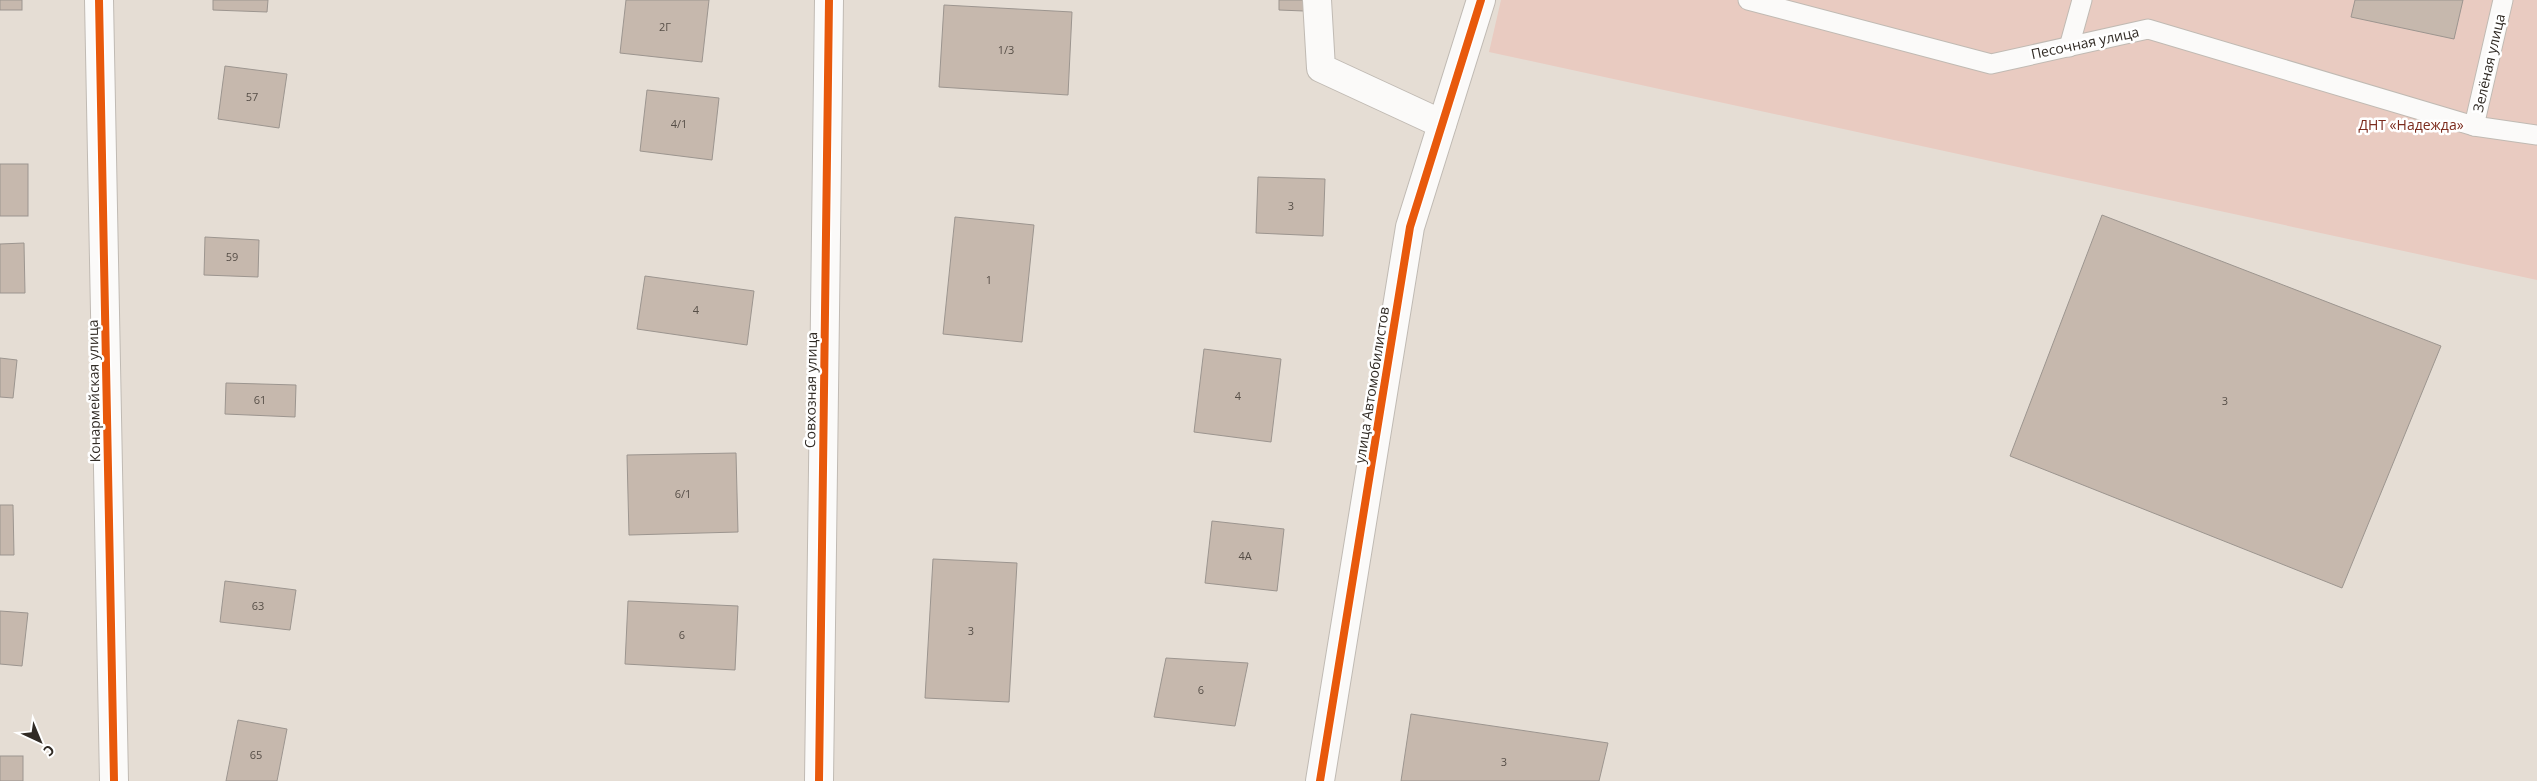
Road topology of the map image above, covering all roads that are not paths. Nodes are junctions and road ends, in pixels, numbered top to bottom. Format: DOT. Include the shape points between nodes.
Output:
graph roads {
  1 [pos="99,0"];
  2 [pos="829,0"];
  3 [pos="1317,0"];
  4 [pos="1481,0"];
  5 [pos="1748,0"];
  6 [pos="2082,0"];
  7 [pos="2503,0"];
  8 [pos="2069,47"];
  9 [pos="1442,124"];
  10 [pos="2474,126"];
  11 [pos="2537,135"];
  12 [pos="114,781"];
  13 [pos="819,781"];
  14 [pos="1320,781"];
  1 -- 12 [label="street, Конармейская улица"];
  2 -- 13 [label="street, Совхозная улица"];
  3 -- 9 [label="street" via="1321,68"];
  4 -- 9 [label="street, улица Автомобилистов"];
  5 -- 8 [label="lane, Песочная улица" via="1991,64"];
  6 -- 8 [label="lane"];
  7 -- 10 [label="lane, Зелёная улица"];
  8 -- 10 [label="lane, Песочная улица" via="2148,30"];
  9 -- 14 [label="street, улица Автомобилистов" via="1410,227"];
  10 -- 11 [label="lane, Песочная улица"];
}
